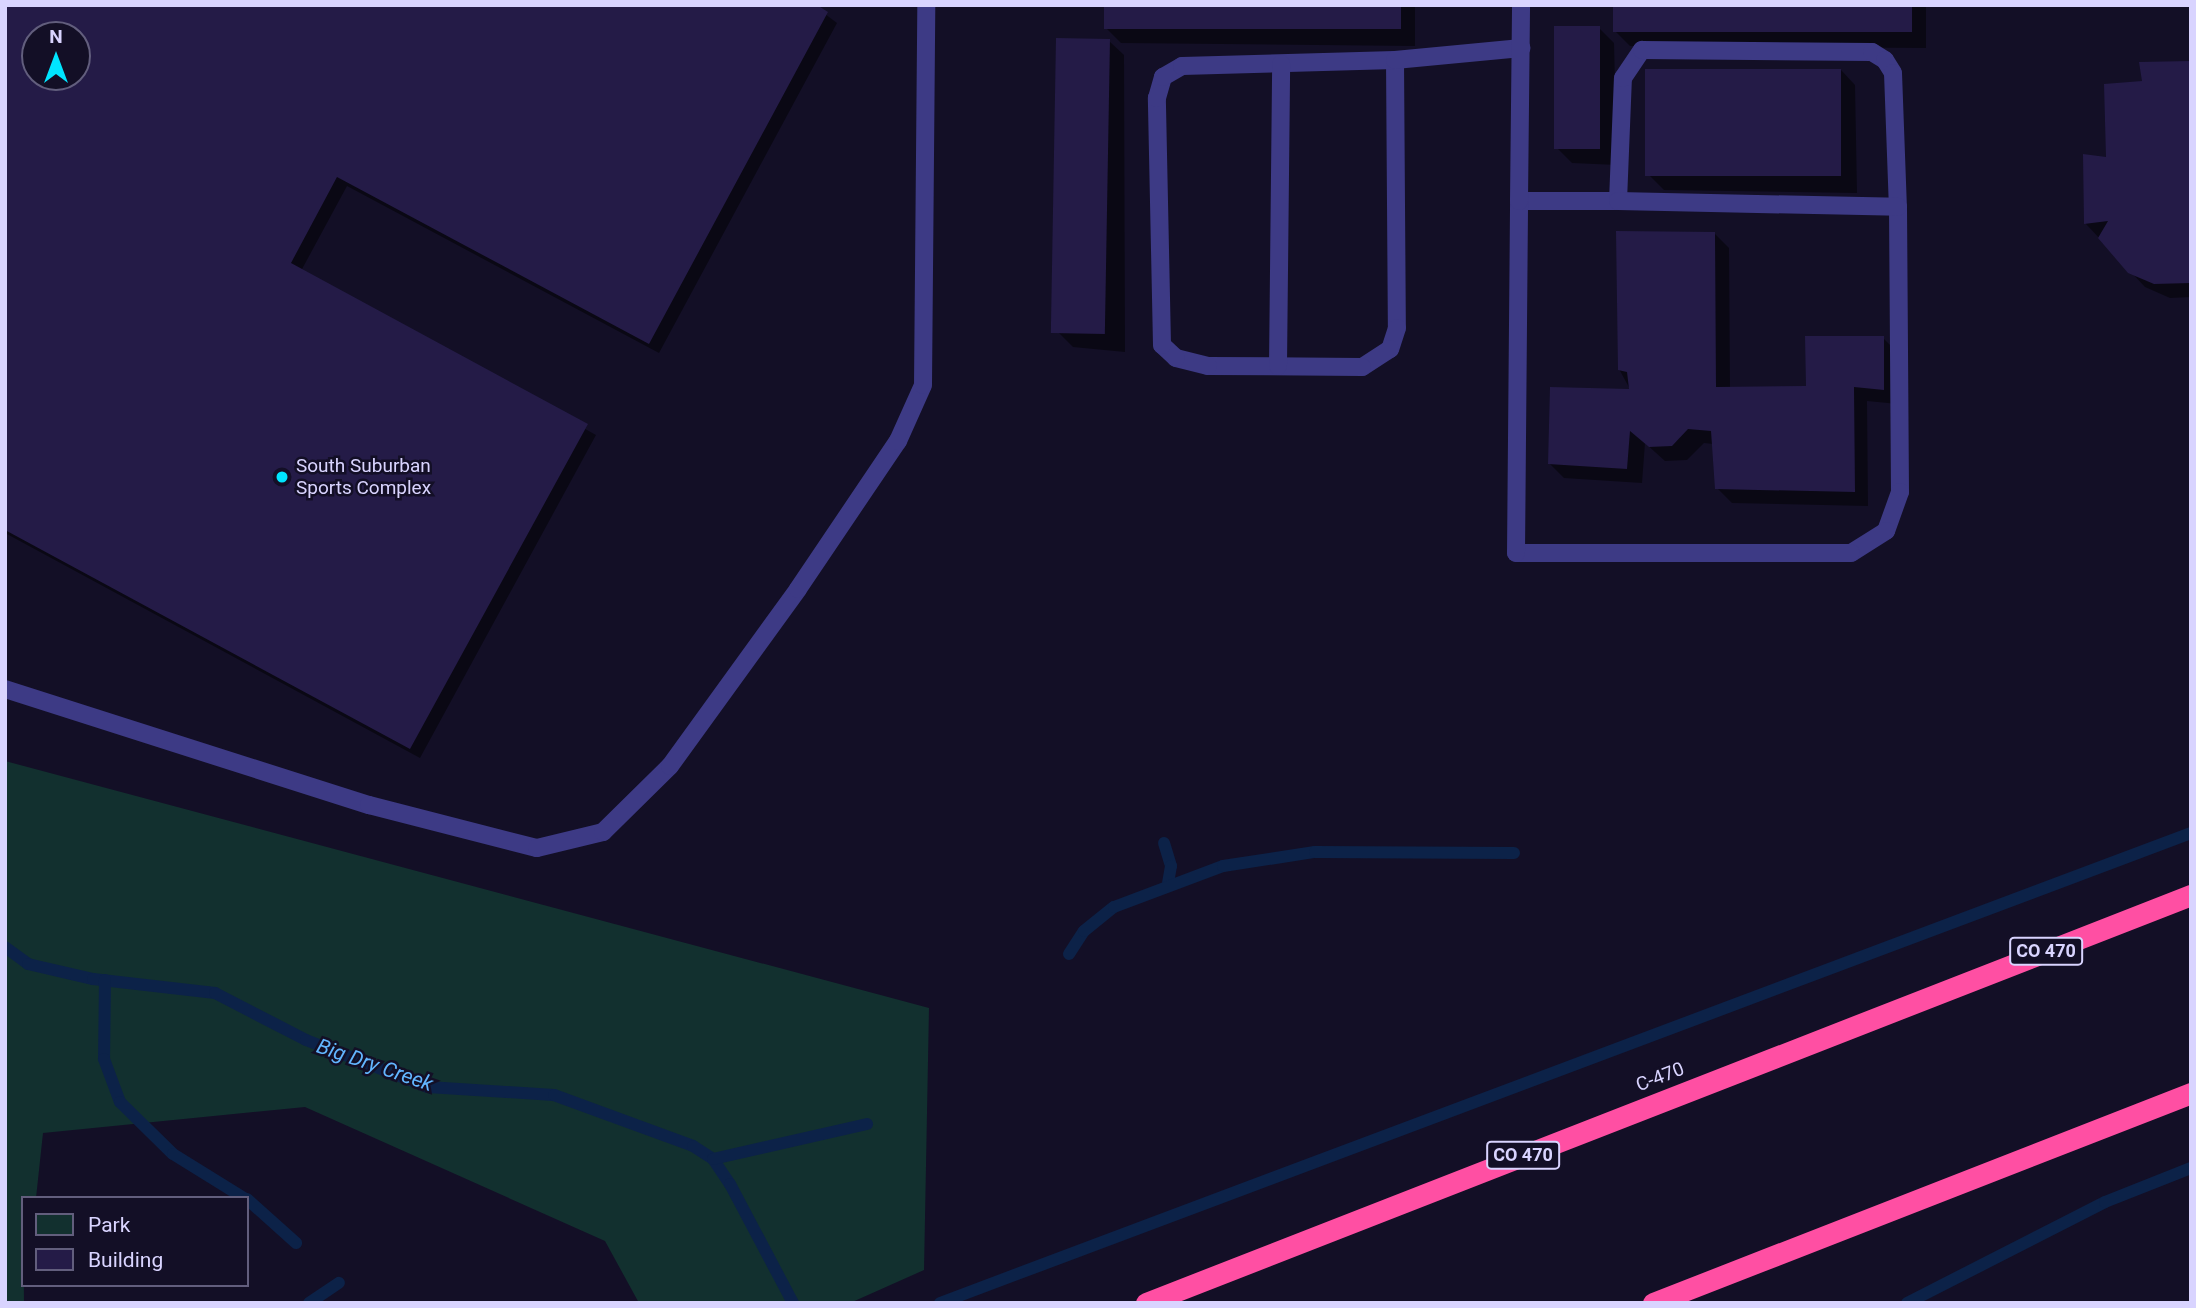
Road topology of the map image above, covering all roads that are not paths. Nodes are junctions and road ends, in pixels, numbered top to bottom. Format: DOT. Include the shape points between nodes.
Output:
graph roads {
  1 [pos="926,5"];
  2 [pos="1521,5"];
  3 [pos="1521,48"];
  4 [pos="1395,61"];
  5 [pos="1281,64"];
  6 [pos="1519,201"];
  7 [pos="1618,201"];
  8 [pos="1898,207"];
  9 [pos="1278,366"];
  10 [pos="5,689"];
  11 [pos="2191,895"];
  12 [pos="2191,1093"];
  13 [pos="1146,1303"];
  14 [pos="1653,1303"];
  1 -- 10 [label="lane" via="923,385 884,463 766,633 670,766 603,832 537,848 369,804"];
  2 -- 3 [label="lane"];
  3 -- 4 [label="lane"];
  3 -- 6 [label="lane"];
  4 -- 5 [label="lane"];
  4 -- 9 [label="lane" via="1396,328 1390,349 1362,367"];
  5 -- 9 [label="lane"];
  5 -- 9 [label="lane" via="1182,66 1163,77 1157,98 1162,345 1176,358 1208,366"];
  6 -- 7 [label="lane"];
  6 -- 8 [label="lane" via="1516,552 1851,553 1886,531 1900,492"];
  7 -- 8 [label="lane"];
  7 -- 8 [label="lane" via="1623,78 1642,50 1872,52 1893,73"];
  11 -- 13 [label="highway, C-470 / CO 470"];
  12 -- 14 [label="highway"];
}
